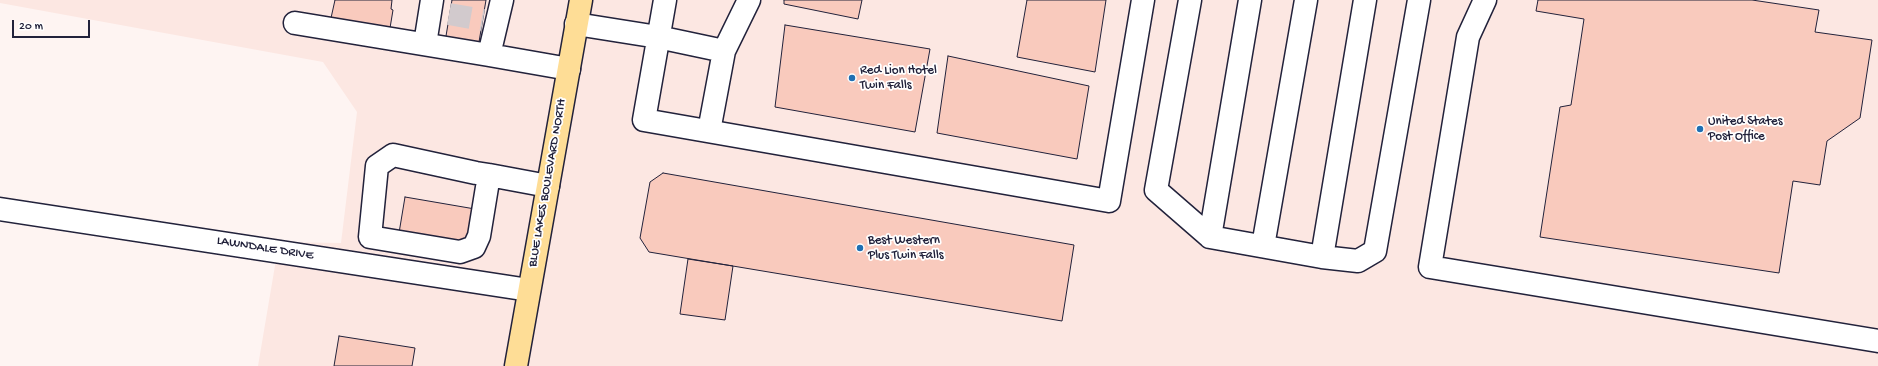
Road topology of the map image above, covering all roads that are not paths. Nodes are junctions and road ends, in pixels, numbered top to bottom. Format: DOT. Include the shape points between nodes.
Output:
graph roads {
  1 [pos="502,0"];
  2 [pos="581,0"];
  3 [pos="665,0"];
  4 [pos="749,0"];
  5 [pos="1142,0"];
  6 [pos="1190,0"];
  7 [pos="1250,0"];
  8 [pos="1306,0"];
  9 [pos="1365,0"];
  10 [pos="1419,0"];
  11 [pos="1486,0"];
  12 [pos="437,8"];
  13 [pos="295,23"];
  14 [pos="576,24"];
  15 [pos="658,37"];
  16 [pos="425,44"];
  17 [pos="724,50"];
  18 [pos="489,55"];
  19 [pos="569,69"];
  20 [pos="709,131"];
  21 [pos="489,175"];
  22 [pos="548,186"];
  23 [pos="0,209"];
  24 [pos="1210,237"];
  25 [pos="415,244"];
  26 [pos="1264,246"];
  27 [pos="1322,257"];
  28 [pos="410,272"];
  29 [pos="529,290"];
  30 [pos="1878,341"];
  31 [pos="516,366"];
  1 -- 18 [label="street" via="490,21"];
  2 -- 14 [label="main road, BLUE LAKES BOULEVARD NORTH"];
  3 -- 15 [label="street"];
  4 -- 17 [label="street"];
  5 -- 20 [label="street" via="1109,201"];
  6 -- 24 [label="street" via="1156,190"];
  7 -- 24 [label="street"];
  8 -- 26 [label="street"];
  9 -- 27 [label="street"];
  10 -- 27 [label="street" via="1375,251 1358,261"];
  11 -- 30 [label="street" via="1468,37 1430,267"];
  12 -- 16 [label="street"];
  13 -- 16 [label="street"];
  14 -- 15 [label="street"];
  14 -- 19 [label="main road, BLUE LAKES BOULEVARD NORTH"];
  15 -- 17 [label="street"];
  15 -- 20 [label="street" via="644,120"];
  16 -- 18 [label="street"];
  17 -- 20 [label="street"];
  18 -- 19 [label="street"];
  19 -- 22 [label="main road, BLUE LAKES BOULEVARD NORTH"];
  21 -- 22 [label="street"];
  21 -- 25 [label="street" via="479,236 474,247 460,252"];
  21 -- 25 [label="street" via="393,155 377,166 370,237"];
  22 -- 29 [label="main road, BLUE LAKES BOULEVARD NORTH"];
  23 -- 28 [label="street, LAWNDALE DRIVE"];
  24 -- 26 [label="street"];
  25 -- 28 [label="street"];
  26 -- 27 [label="street"];
  28 -- 29 [label="street, LAWNDALE DRIVE"];
  29 -- 31 [label="main road, BLUE LAKES BOULEVARD NORTH"];
}
